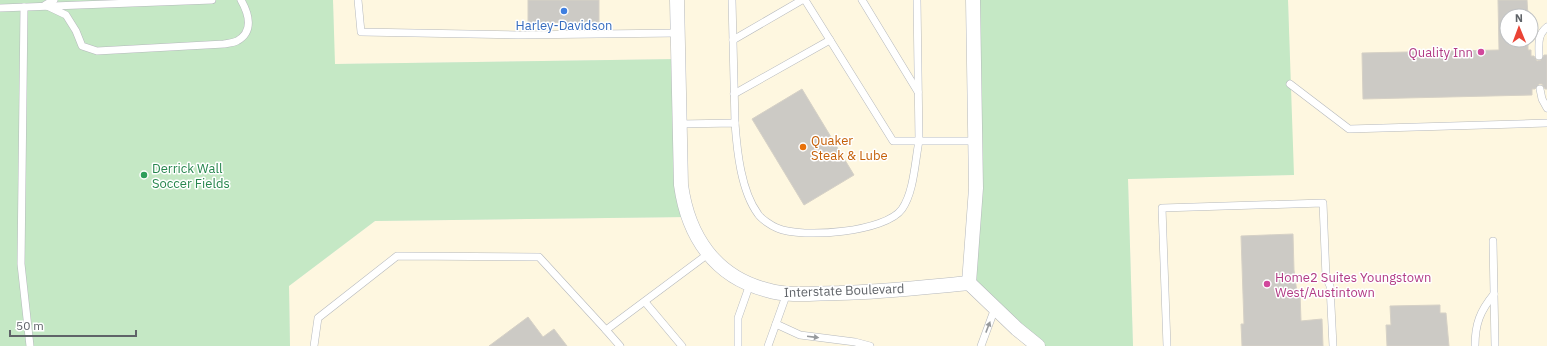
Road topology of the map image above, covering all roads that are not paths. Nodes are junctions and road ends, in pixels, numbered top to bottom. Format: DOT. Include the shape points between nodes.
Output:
graph roads {
  1 [pos="54,0"];
  2 [pos="212,0"];
  3 [pos="242,0"];
  4 [pos="358,0"];
  5 [pos="677,0"];
  6 [pos="732,0"];
  7 [pos="804,0"];
  8 [pos="862,0"];
  9 [pos="917,0"];
  10 [pos="973,0"];
  11 [pos="45,5"];
  12 [pos="24,6"];
  13 [pos="0,8"];
  14 [pos="1547,27"];
  15 [pos="678,33"];
  16 [pos="733,40"];
  17 [pos="830,40"];
  18 [pos="1540,56"];
  19 [pos="1290,84"];
  20 [pos="1540,89"];
  21 [pos="918,92"];
  22 [pos="734,94"];
  23 [pos="1547,108"];
  24 [pos="735,123"];
  25 [pos="1547,123"];
  26 [pos="680,124"];
  27 [pos="919,141"];
  28 [pos="975,141"];
  29 [pos="1493,241"];
  30 [pos="708,254"];
  31 [pos="969,283"];
  32 [pos="750,284"];
  33 [pos="787,294"];
  34 [pos="1494,294"];
  35 [pos="645,302"];
  36 [pos="995,308"];
  37 [pos="776,324"];
  38 [pos="606,330"];
  39 [pos="30,346"];
  40 [pos="314,346"];
  41 [pos="620,346"];
  42 [pos="682,346"];
  43 [pos="738,346"];
  44 [pos="768,346"];
  45 [pos="870,346"];
  46 [pos="981,346"];
  47 [pos="1038,346"];
  48 [pos="1167,346"];
  49 [pos="1333,346"];
  50 [pos="1475,346"];
  51 [pos="1495,346"];
  1 -- 11 [label="lane"];
  2 -- 11 [label="lane"];
  3 -- 11 [label="lane" via="250,21 246,32 237,41 224,44 97,50 82,46 66,15"];
  4 -- 15 [label="lane" via="361,32 518,35"];
  5 -- 15 [label="street, Interstate Boulevard"];
  6 -- 16 [label="lane"];
  7 -- 16 [label="lane"];
  7 -- 17 [label="lane"];
  8 -- 21 [label="lane"];
  9 -- 21 [label="lane"];
  10 -- 28 [label="street"];
  11 -- 12 [label="lane"];
  12 -- 13 [label="lane"];
  12 -- 39 [label="lane" via="21,264"];
  14 -- 18 [label="lane" via="1539,38"];
  15 -- 26 [label="street, Interstate Boulevard"];
  16 -- 22 [label="lane"];
  17 -- 22 [label="lane"];
  17 -- 27 [label="lane" via="893,142"];
  19 -- 25 [label="lane" via="1349,129"];
  20 -- 23 [label="lane"];
  21 -- 27 [label="lane"];
  22 -- 24 [label="lane"];
  24 -- 26 [label="lane"];
  24 -- 27 [label="lane" via="736,143 748,198 758,215 777,228 800,232 836,232 872,226 891,219 902,209 909,195"];
  26 -- 30 [label="street, Interstate Boulevard" via="683,202 696,238"];
  27 -- 28 [label="lane"];
  28 -- 31 [label="street" via="976,188"];
  29 -- 34 [label="lane"];
  30 -- 32 [label="street, Interstate Boulevard" via="727,272"];
  30 -- 35 [label="lane"];
  31 -- 33 [label="street, Interstate Boulevard" via="872,292"];
  31 -- 36 [label="street"];
  32 -- 33 [label="street, Interstate Boulevard"];
  32 -- 43 [label="lane" via="738,318"];
  33 -- 37 [label="lane"];
  34 -- 50 [label="lane" via="1479,317"];
  34 -- 51 [label="lane"];
  35 -- 38 [label="lane"];
  35 -- 42 [label="lane"];
  46 -- 36 [label="lane, one-way"];
  36 -- 47 [label="street"];
  37 -- 44 [label="lane"];
  37 -- 45 [label="lane, one-way" via="800,335"];
  38 -- 40 [label="lane" via="539,257 397,256 318,318"];
  38 -- 41 [label="lane"];
  48 -- 49 [label="lane" via="1162,208 1323,203 1326,277 1330,286"];
}
